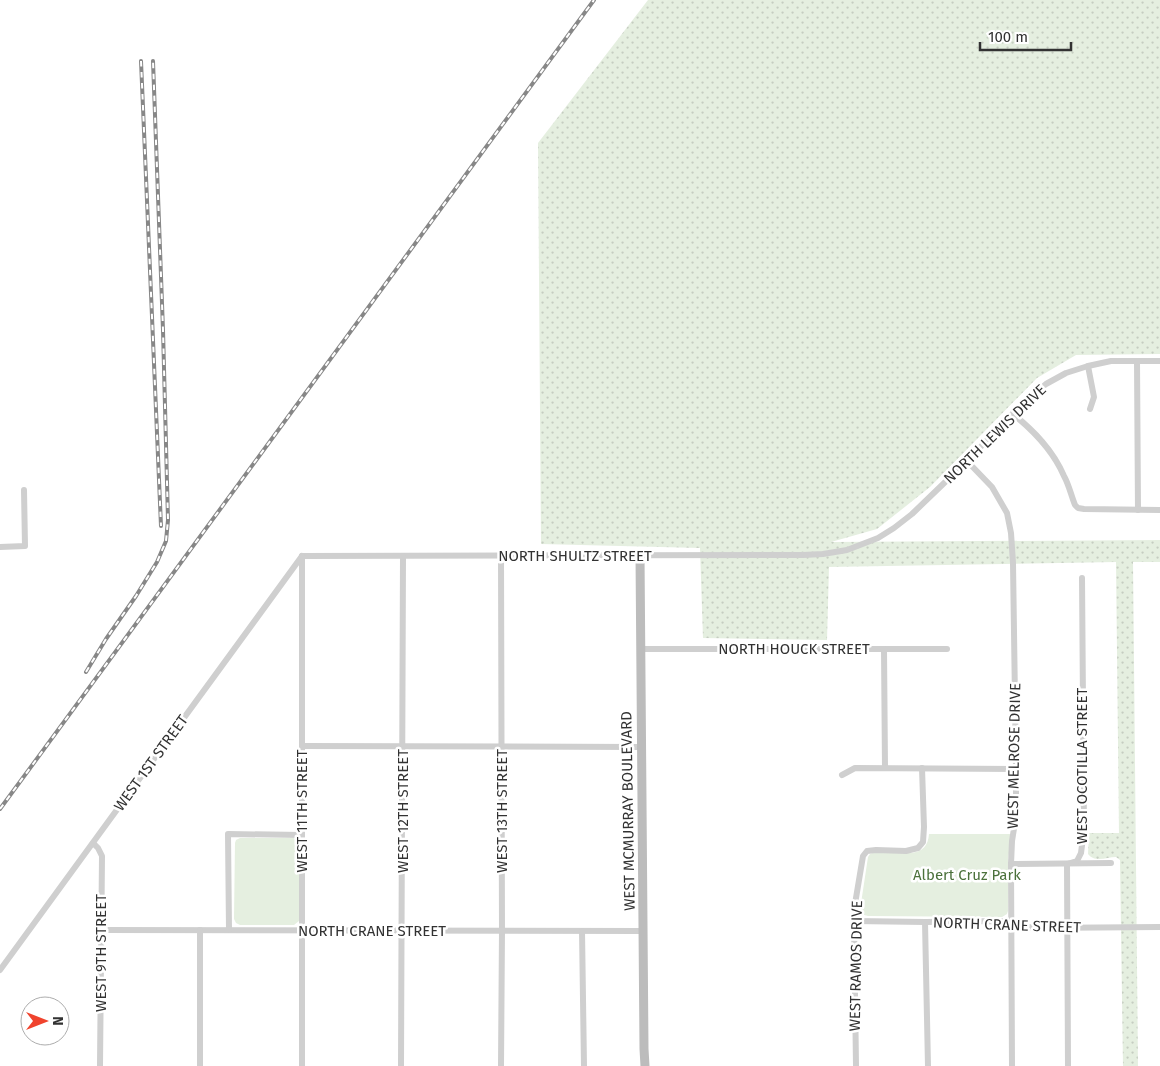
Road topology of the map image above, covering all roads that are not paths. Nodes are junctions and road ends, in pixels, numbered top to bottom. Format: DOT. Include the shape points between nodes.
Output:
graph roads {
  1 [pos="1137,361"];
  2 [pos="1160,361"];
  3 [pos="1088,366"];
  4 [pos="1090,409"];
  5 [pos="1012,414"];
  6 [pos="966,461"];
  7 [pos="24,490"];
  8 [pos="1138,510"];
  9 [pos="1160,510"];
  10 [pos="0,547"];
  11 [pos="848,550"];
  12 [pos="302,556"];
  13 [pos="404,556"];
  14 [pos="501,556"];
  15 [pos="640,556"];
  16 [pos="1082,578"];
  17 [pos="640,649"];
  18 [pos="947,649"];
  19 [pos="884,650"];
  20 [pos="302,746"];
  21 [pos="402,746"];
  22 [pos="502,746"];
  23 [pos="640,747"];
  24 [pos="884,768"];
  25 [pos="922,768"];
  26 [pos="1016,769"];
  27 [pos="842,775"];
  28 [pos="302,835"];
  29 [pos="93,843"];
  30 [pos="1111,863"];
  31 [pos="1011,864"];
  32 [pos="1067,864"];
  33 [pos="854,921"];
  34 [pos="925,922"];
  35 [pos="1011,925"];
  36 [pos="1068,927"];
  37 [pos="1160,927"];
  38 [pos="101,930"];
  39 [pos="200,930"];
  40 [pos="229,930"];
  41 [pos="403,930"];
  42 [pos="502,930"];
  43 [pos="302,931"];
  44 [pos="582,931"];
  45 [pos="643,931"];
  46 [pos="0,970"];
  47 [pos="100,1066"];
  48 [pos="200,1066"];
  49 [pos="302,1066"];
  50 [pos="401,1066"];
  51 [pos="501,1066"];
  52 [pos="584,1066"];
  53 [pos="645,1066"];
  54 [pos="856,1066"];
  55 [pos="928,1066"];
  56 [pos="1012,1066"];
  57 [pos="1068,1066"];
  1 -- 2 [label="street, NORTH LEWIS DRIVE"];
  1 -- 3 [label="street, NORTH LEWIS DRIVE" via="1111,360"];
  1 -- 8 [label="street"];
  3 -- 4 [label="street" via="1094,398"];
  3 -- 5 [label="street, NORTH LEWIS DRIVE" via="1046,384"];
  5 -- 6 [label="street, NORTH LEWIS DRIVE"];
  5 -- 8 [label="street" via="1054,456 1078,508"];
  6 -- 11 [label="street, NORTH LEWIS DRIVE" via="912,514 878,538"];
  6 -- 26 [label="street, WEST MELROSE DRIVE" via="992,487 1007,513 1011,533"];
  7 -- 10 [label="street" via="25,546"];
  8 -- 9 [label="street"];
  11 -- 15 [label="street, NORTH SHULTZ STREET" via="803,555"];
  12 -- 13 [label="street, NORTH SHULTZ STREET"];
  12 -- 20 [label="street, WEST 11TH STREET"];
  12 -- 29 [label="street, WEST 1ST STREET"];
  13 -- 14 [label="street, NORTH SHULTZ STREET"];
  13 -- 21 [label="street, WEST 12TH STREET"];
  14 -- 15 [label="street, NORTH SHULTZ STREET"];
  14 -- 22 [label="street, WEST 13TH STREET"];
  15 -- 17 [label="street, WEST MCMURRAY BOULEVARD"];
  16 -- 32 [label="street, WEST OCOTILLA STREET" via="1084,830 1082,853 1077,861"];
  17 -- 19 [label="street, NORTH HOUCK STREET"];
  17 -- 23 [label="street, WEST MCMURRAY BOULEVARD"];
  18 -- 19 [label="street, NORTH HOUCK STREET"];
  19 -- 24 [label="street"];
  20 -- 21 [label="street"];
  20 -- 28 [label="street, WEST 11TH STREET"];
  21 -- 22 [label="street"];
  21 -- 41 [label="street, WEST 12TH STREET"];
  22 -- 23 [label="street"];
  22 -- 42 [label="street, WEST 13TH STREET"];
  23 -- 45 [label="street, WEST MCMURRAY BOULEVARD"];
  24 -- 25 [label="street"];
  24 -- 27 [label="street" via="855,768"];
  25 -- 26 [label="street"];
  25 -- 33 [label="street, WEST RAMOS DRIVE" via="923,842 918,848 906,851 867,851 863,856"];
  26 -- 31 [label="street, WEST MELROSE DRIVE"];
  28 -- 40 [label="street" via="228,834"];
  28 -- 43 [label="street, WEST 11TH STREET"];
  29 -- 38 [label="street, WEST 9TH STREET" via="102,856"];
  29 -- 46 [label="street, WEST 1ST STREET"];
  30 -- 32 [label="street"];
  31 -- 32 [label="street"];
  31 -- 35 [label="street, WEST MELROSE DRIVE"];
  32 -- 36 [label="street, WEST OCOTILLA STREET"];
  33 -- 34 [label="street, NORTH CRANE STREET"];
  33 -- 54 [label="street, WEST RAMOS DRIVE"];
  34 -- 35 [label="street, NORTH CRANE STREET" via="1000,921"];
  34 -- 55 [label="street"];
  35 -- 36 [label="street, NORTH CRANE STREET"];
  35 -- 56 [label="street, WEST MELROSE DRIVE"];
  36 -- 37 [label="street, NORTH CRANE STREET"];
  36 -- 57 [label="street, WEST OCOTILLA STREET"];
  38 -- 39 [label="street, NORTH CRANE STREET"];
  38 -- 47 [label="street, WEST 9TH STREET"];
  39 -- 40 [label="street, NORTH CRANE STREET"];
  39 -- 48 [label="street"];
  40 -- 43 [label="street, NORTH CRANE STREET"];
  41 -- 42 [label="street, NORTH CRANE STREET"];
  41 -- 43 [label="street, NORTH CRANE STREET"];
  41 -- 50 [label="street, WEST 12TH STREET"];
  42 -- 44 [label="street, NORTH CRANE STREET"];
  42 -- 51 [label="street, WEST 13TH STREET"];
  43 -- 49 [label="street, WEST 11TH STREET"];
  44 -- 45 [label="street, NORTH CRANE STREET"];
  44 -- 52 [label="street"];
  45 -- 53 [label="street, WEST MCMURRAY BOULEVARD"];
}
